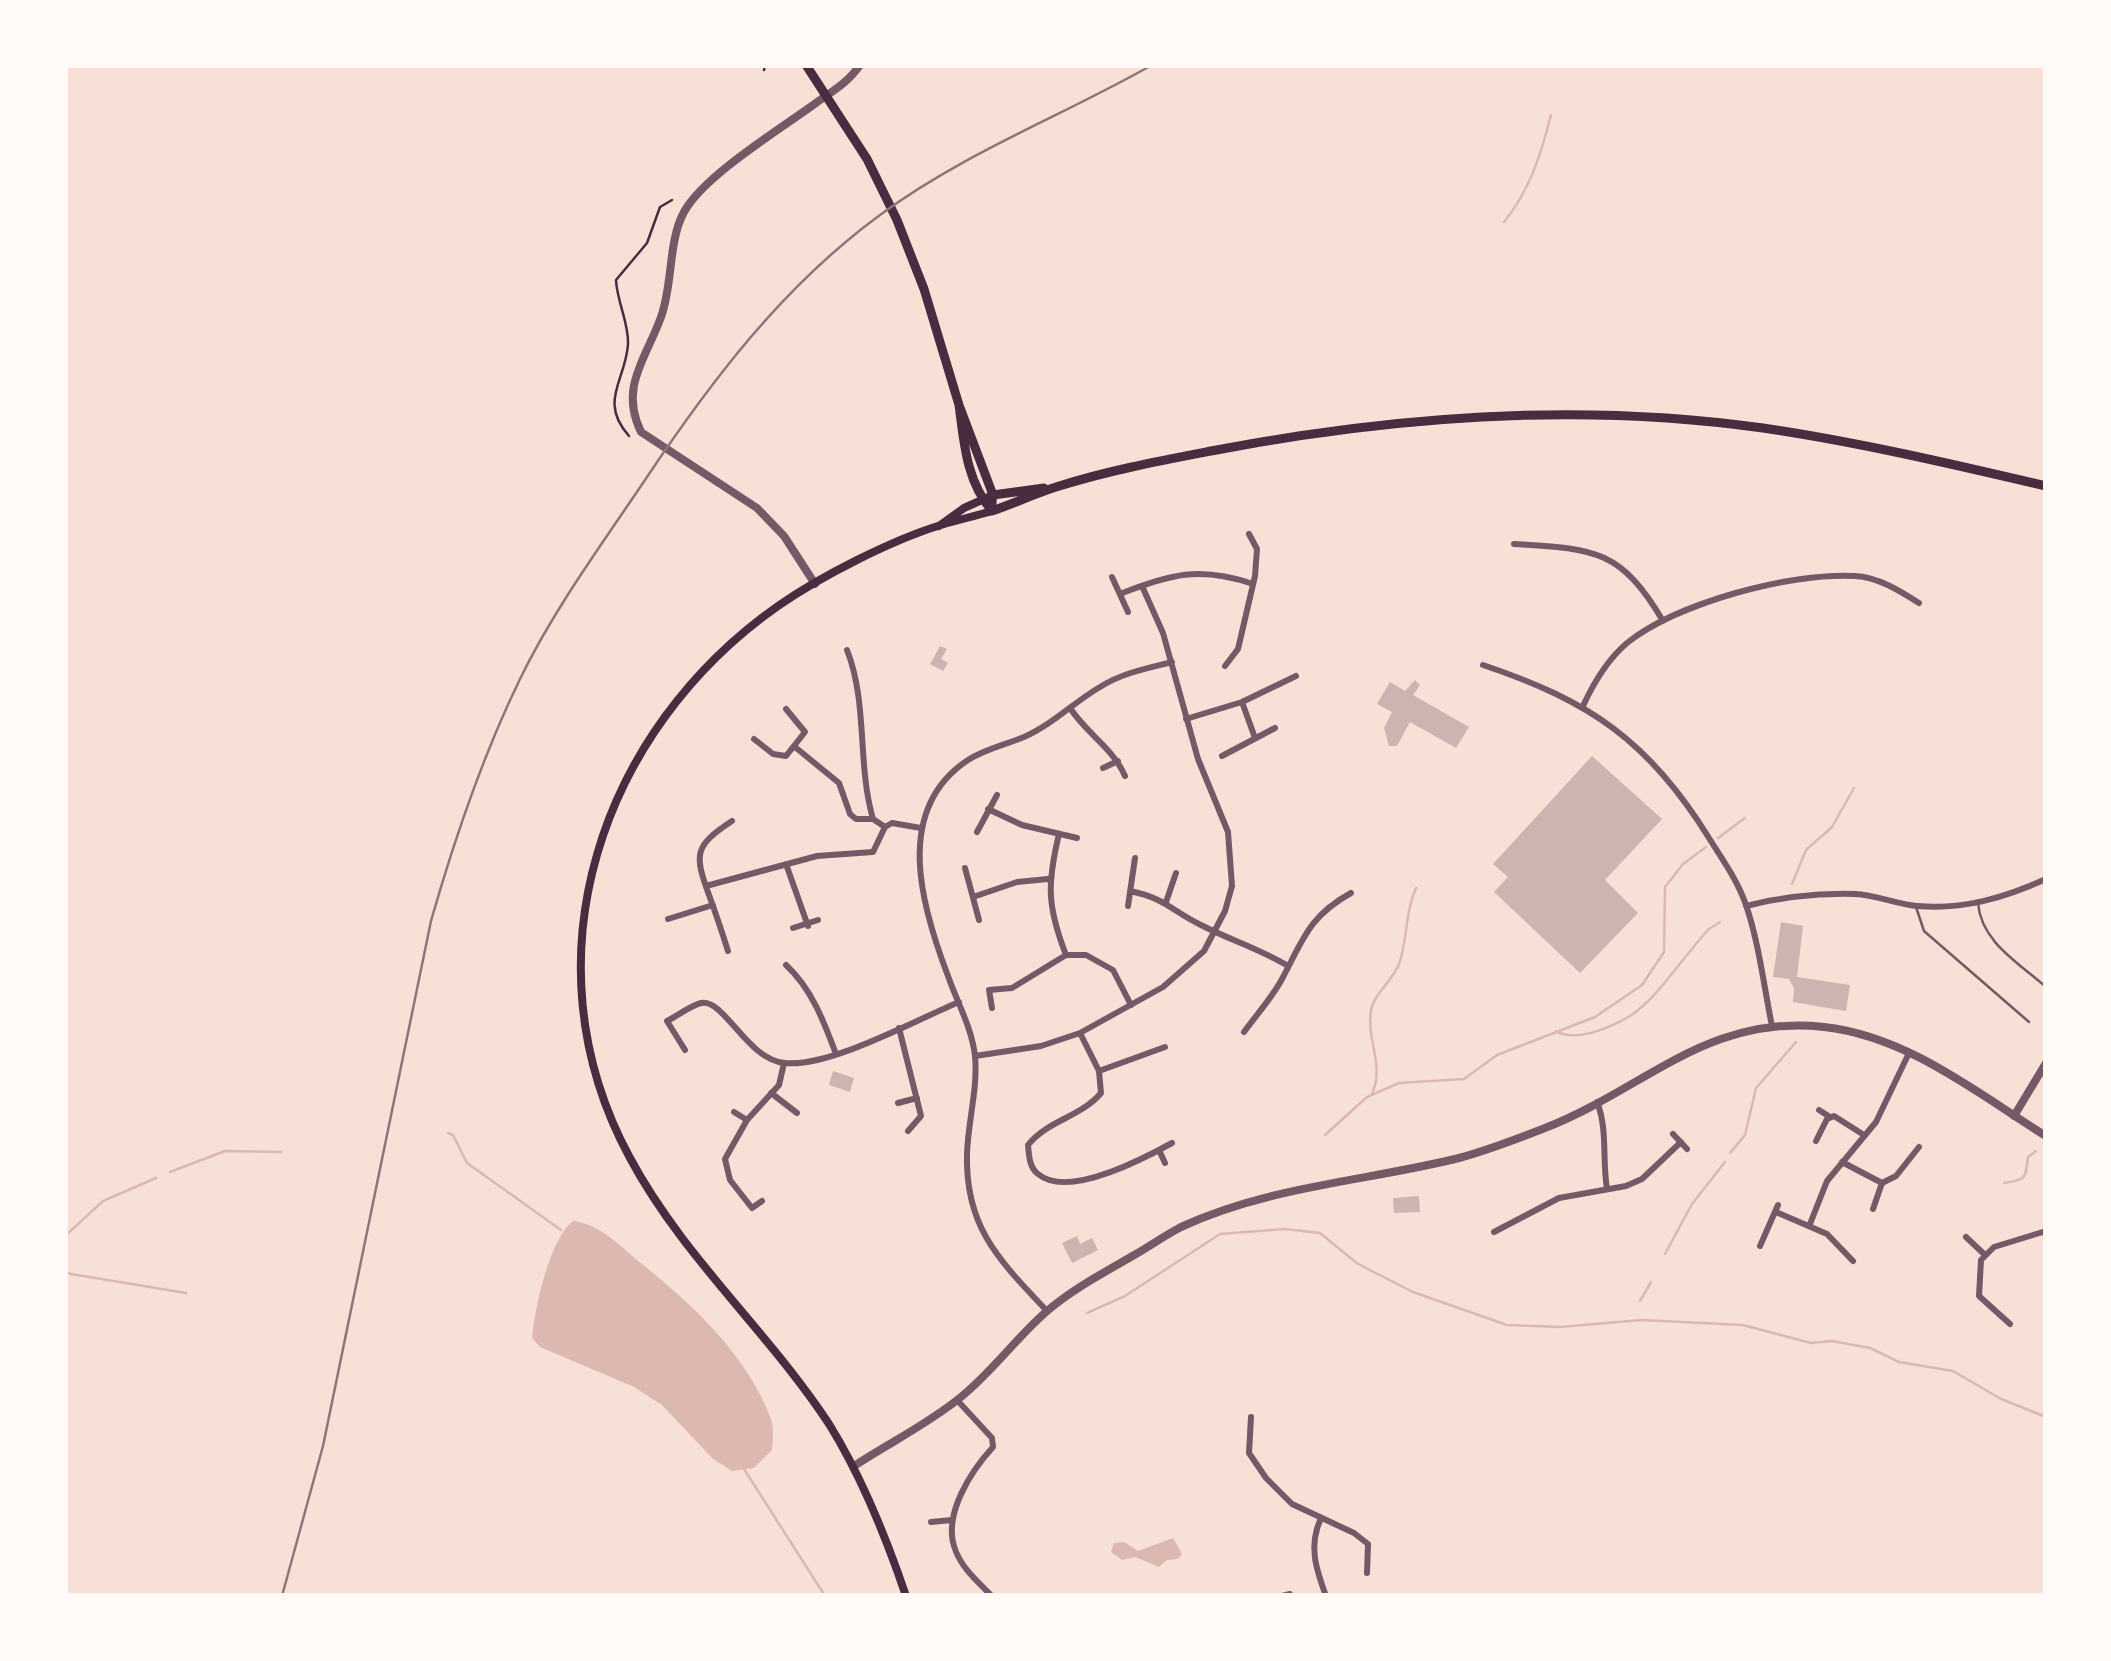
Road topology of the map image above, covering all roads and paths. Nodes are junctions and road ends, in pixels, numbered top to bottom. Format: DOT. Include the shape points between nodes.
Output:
graph roads {
  1 [pos="806,65"];
  2 [pos="860,65"];
  3 [pos="672,200"];
  4 [pos="959,405"];
  5 [pos="629,436"];
  6 [pos="2046,486"];
  7 [pos="1052,488"];
  8 [pos="993,494"];
  9 [pos="981,498"];
  10 [pos="992,511"];
  11 [pos="938,526"];
  12 [pos="1250,534"];
  13 [pos="1514,544"];
  14 [pos="1112,577"];
  15 [pos="815,584"];
  16 [pos="1254,584"];
  17 [pos="1142,586"];
  18 [pos="1120,594"];
  19 [pos="1919,602"];
  20 [pos="1128,612"];
  21 [pos="1663,621"];
  22 [pos="847,650"];
  23 [pos="1172,662"];
  24 [pos="1484,665"];
  25 [pos="1225,666"];
  26 [pos="1296,676"];
  27 [pos="1242,702"];
  28 [pos="1583,706"];
  29 [pos="1070,708"];
  30 [pos="786,709"];
  31 [pos="1186,719"];
  32 [pos="1275,728"];
  33 [pos="754,738"];
  34 [pos="1256,738"];
  35 [pos="794,746"];
  36 [pos="1228,756"];
  37 [pos="1118,761"];
  38 [pos="1103,768"];
  39 [pos="1125,776"];
  40 [pos="997,795"];
  41 [pos="988,810"];
  42 [pos="873,819"];
  43 [pos="732,821"];
  44 [pos="885,827"];
  45 [pos="921,828"];
  46 [pos="977,832"];
  47 [pos="1059,834"];
  48 [pos="1077,838"];
  49 [pos="1135,858"];
  50 [pos="786,864"];
  51 [pos="964,868"];
  52 [pos="1176,872"];
  53 [pos="2046,879"];
  54 [pos="1048,880"];
  55 [pos="706,886"];
  56 [pos="1130,891"];
  57 [pos="1351,893"];
  58 [pos="973,898"];
  59 [pos="1166,902"];
  60 [pos="1978,904"];
  61 [pos="712,905"];
  62 [pos="1128,906"];
  63 [pos="1746,906"];
  64 [pos="1916,906"];
  65 [pos="668,919"];
  66 [pos="818,920"];
  67 [pos="978,920"];
  68 [pos="807,925"];
  69 [pos="794,928"];
  70 [pos="1214,930"];
  71 [pos="728,950"];
  72 [pos="1066,955"];
  73 [pos="786,965"];
  74 [pos="1288,966"];
  75 [pos="807,972"];
  76 [pos="799,977"];
  77 [pos="2046,987"];
  78 [pos="958,1002"];
  79 [pos="1131,1004"];
  80 [pos="992,1008"];
  81 [pos="2028,1022"];
  82 [pos="1772,1026"];
  83 [pos="898,1028"];
  84 [pos="1244,1032"];
  85 [pos="1080,1033"];
  86 [pos="1165,1047"];
  87 [pos="685,1050"];
  88 [pos="1909,1053"];
  89 [pos="836,1054"];
  90 [pos="975,1056"];
  91 [pos="2046,1063"];
  92 [pos="784,1064"];
  93 [pos="1099,1072"];
  94 [pos="772,1094"];
  95 [pos="917,1098"];
  96 [pos="1597,1102"];
  97 [pos="898,1103"];
  98 [pos="1820,1110"];
  99 [pos="734,1112"];
  100 [pos="797,1113"];
  101 [pos="2014,1116"];
  102 [pos="1830,1117"];
  103 [pos="747,1120"];
  104 [pos="908,1131"];
  105 [pos="1673,1134"];
  106 [pos="1864,1135"];
  107 [pos="2046,1136"];
  108 [pos="1816,1141"];
  109 [pos="1680,1142"];
  110 [pos="1172,1143"];
  111 [pos="1919,1146"];
  112 [pos="1688,1149"];
  113 [pos="1158,1150"];
  114 [pos="1842,1162"];
  115 [pos="1165,1163"];
  116 [pos="1882,1182"];
  117 [pos="1606,1189"];
  118 [pos="762,1201"];
  119 [pos="1874,1208"];
  120 [pos="1810,1224"];
  121 [pos="2046,1231"];
  122 [pos="1499,1232"];
  123 [pos="1966,1237"];
  124 [pos="1760,1246"];
  125 [pos="1847,1253"];
  126 [pos="1984,1254"];
  127 [pos="1837,1261"];
  128 [pos="1853,1261"];
  129 [pos="1979,1296"];
  130 [pos="1969,1299"];
  131 [pos="1047,1311"];
  132 [pos="2010,1324"];
  133 [pos="957,1400"];
  134 [pos="1251,1417"];
  135 [pos="854,1466"];
  136 [pos="1321,1518"];
  137 [pos="952,1520"];
  138 [pos="931,1522"];
  139 [pos="1367,1573"];
  140 [pos="906,1596"];
  141 [pos="992,1596"];
  142 [pos="1326,1596"];
  1 -- 4 [label="main road" via="883,189 924,290"];
  2 -- 15 [label="street" via="714,179 684,212 663,314 630,397 641,432 757,508"];
  3 -- 5 [label="path" via="660,207 648,243 616,280 628,346 614,400"];
  4 -- 8 [label="main road"];
  4 -- 9 [label="main road"];
  6 -- 7 [label="main road" via="1762,428 1603,414 1454,417 1284,437"];
  7 -- 8 [label="main road"];
  7 -- 10 [label="main road"];
  8 -- 9 [label="main road"];
  8 -- 10 [label="main road"];
  9 -- 10 [label="main road"];
  9 -- 11 [label="main road"];
  10 -- 11 [label="main road"];
  11 -- 15 [label="main road"];
  12 -- 16 [label="street" via="1257,549"];
  13 -- 21 [label="street" via="1599,553 1632,576"];
  14 -- 18 [label="street"];
  15 -- 135 [label="main road" via="715,658 643,748 594,859 582,988 595,1070 629,1158 692,1254 807,1394"];
  16 -- 17 [label="street" via="1210,572"];
  16 -- 25 [label="street" via="1238,650"];
  17 -- 18 [label="street"];
  17 -- 23 [label="street"];
  18 -- 20 [label="street"];
  19 -- 21 [label="street" via="1858,576 1810,578 1751,588"];
  21 -- 28 [label="street" via="1624,646 1595,679"];
  22 -- 42 [label="street"];
  23 -- 29 [label="street" via="1104,684"];
  23 -- 31 [label="street"];
  24 -- 28 [label="street"];
  26 -- 27 [label="street"];
  27 -- 31 [label="street"];
  27 -- 34 [label="street"];
  28 -- 63 [label="street" via="1656,763 1692,810"];
  29 -- 37 [label="street"];
  29 -- 45 [label="street" via="1025,737 966,762 930,803"];
  30 -- 35 [label="street" via="805,732"];
  31 -- 70 [label="street" via="1231,850 1232,886"];
  32 -- 34 [label="street"];
  33 -- 35 [label="street" via="773,754 786,756"];
  34 -- 36 [label="street"];
  35 -- 42 [label="street" via="839,783 850,814"];
  37 -- 38 [label="street"];
  37 -- 39 [label="street"];
  40 -- 41 [label="street"];
  41 -- 46 [label="street"];
  41 -- 47 [label="street"];
  42 -- 44 [label="street"];
  43 -- 55 [label="street" via="702,848 697,863"];
  44 -- 45 [label="street"];
  44 -- 50 [label="street" via="872,852"];
  45 -- 78 [label="street" via="920,874"];
  47 -- 48 [label="street"];
  47 -- 54 [label="street"];
  49 -- 56 [label="street"];
  50 -- 55 [label="street"];
  50 -- 68 [label="street"];
  51 -- 58 [label="street"];
  52 -- 59 [label="street"];
  53 -- 60 [label="street"];
  54 -- 58 [label="street" via="1017,882"];
  54 -- 72 [label="street"];
  55 -- 61 [label="street"];
  56 -- 59 [label="street"];
  56 -- 62 [label="street"];
  57 -- 74 [label="street" via="1305,930"];
  58 -- 67 [label="street"];
  59 -- 70 [label="street"];
  60 -- 64 [label="street"];
  60 -- 77 [label="lane" via="1986,934"];
  61 -- 65 [label="street"];
  61 -- 71 [label="street"];
  63 -- 64 [label="street" via="1861,894"];
  63 -- 82 [label="street"];
  64 -- 81 [label="lane" via="1924,931"];
  66 -- 68 [label="street"];
  68 -- 69 [label="street"];
  70 -- 74 [label="street"];
  70 -- 79 [label="street" via="1189,967"];
  72 -- 79 [label="street" via="1086,955 1113,970"];
  72 -- 80 [label="street" via="1012,988 985,991"];
  73 -- 76 [label="street"];
  74 -- 84 [label="street"];
  75 -- 76 [label="street"];
  76 -- 89 [label="street"];
  78 -- 83 [label="street"];
  78 -- 90 [label="street"];
  79 -- 85 [label="street"];
  82 -- 88 [label="street" via="1849,1031"];
  82 -- 96 [label="street" via="1687,1052"];
  83 -- 89 [label="street"];
  83 -- 95 [label="street"];
  85 -- 90 [label="street"];
  85 -- 93 [label="street"];
  86 -- 93 [label="street"];
  87 -- 92 [label="street" via="667,1022 709,1003 759,1054"];
  88 -- 101 [label="street"];
  88 -- 106 [label="street"];
  89 -- 92 [label="street"];
  90 -- 131 [label="street" via="967,1154 973,1214 990,1246"];
  91 -- 101 [label="street"];
  92 -- 94 [label="street"];
  93 -- 113 [label="street" via="1101,1093 1091,1105 1028,1145 1037,1174 1054,1181 1109,1174"];
  94 -- 100 [label="street"];
  94 -- 103 [label="street"];
  95 -- 97 [label="street"];
  95 -- 104 [label="street" via="921,1116"];
  96 -- 117 [label="street" via="1604,1118"];
  96 -- 131 [label="street" via="1462,1157 1222,1210 1178,1229"];
  98 -- 102 [label="street"];
  99 -- 103 [label="street"];
  101 -- 107 [label="street"];
  102 -- 106 [label="street"];
  102 -- 108 [label="street"];
  103 -- 118 [label="street" via="724,1165 752,1208"];
  105 -- 109 [label="street"];
  106 -- 114 [label="street"];
  109 -- 112 [label="street"];
  109 -- 117 [label="street" via="1642,1179"];
  110 -- 113 [label="street"];
  111 -- 116 [label="street" via="1896,1176"];
  113 -- 115 [label="street"];
  114 -- 116 [label="street"];
  114 -- 120 [label="street"];
  116 -- 119 [label="street"];
  117 -- 122 [label="street" via="1559,1198"];
  120 -- 124 [label="street" via="1777,1208"];
  120 -- 125 [label="street"];
  121 -- 126 [label="street"];
  123 -- 126 [label="street"];
  125 -- 127 [label="street"];
  125 -- 128 [label="street"];
  126 -- 129 [label="street"];
  129 -- 130 [label="street"];
  129 -- 132 [label="street"];
  131 -- 133 [label="street"];
  133 -- 135 [label="street"];
  133 -- 137 [label="street" via="993,1447"];
  134 -- 136 [label="street" via="1249,1453 1262,1480"];
  135 -- 140 [label="main road"];
  136 -- 139 [label="street" via="1368,1544"];
  136 -- 142 [label="street" via="1314,1562"];
  137 -- 138 [label="street"];
  137 -- 141 [label="street" via="954,1546"];
}
